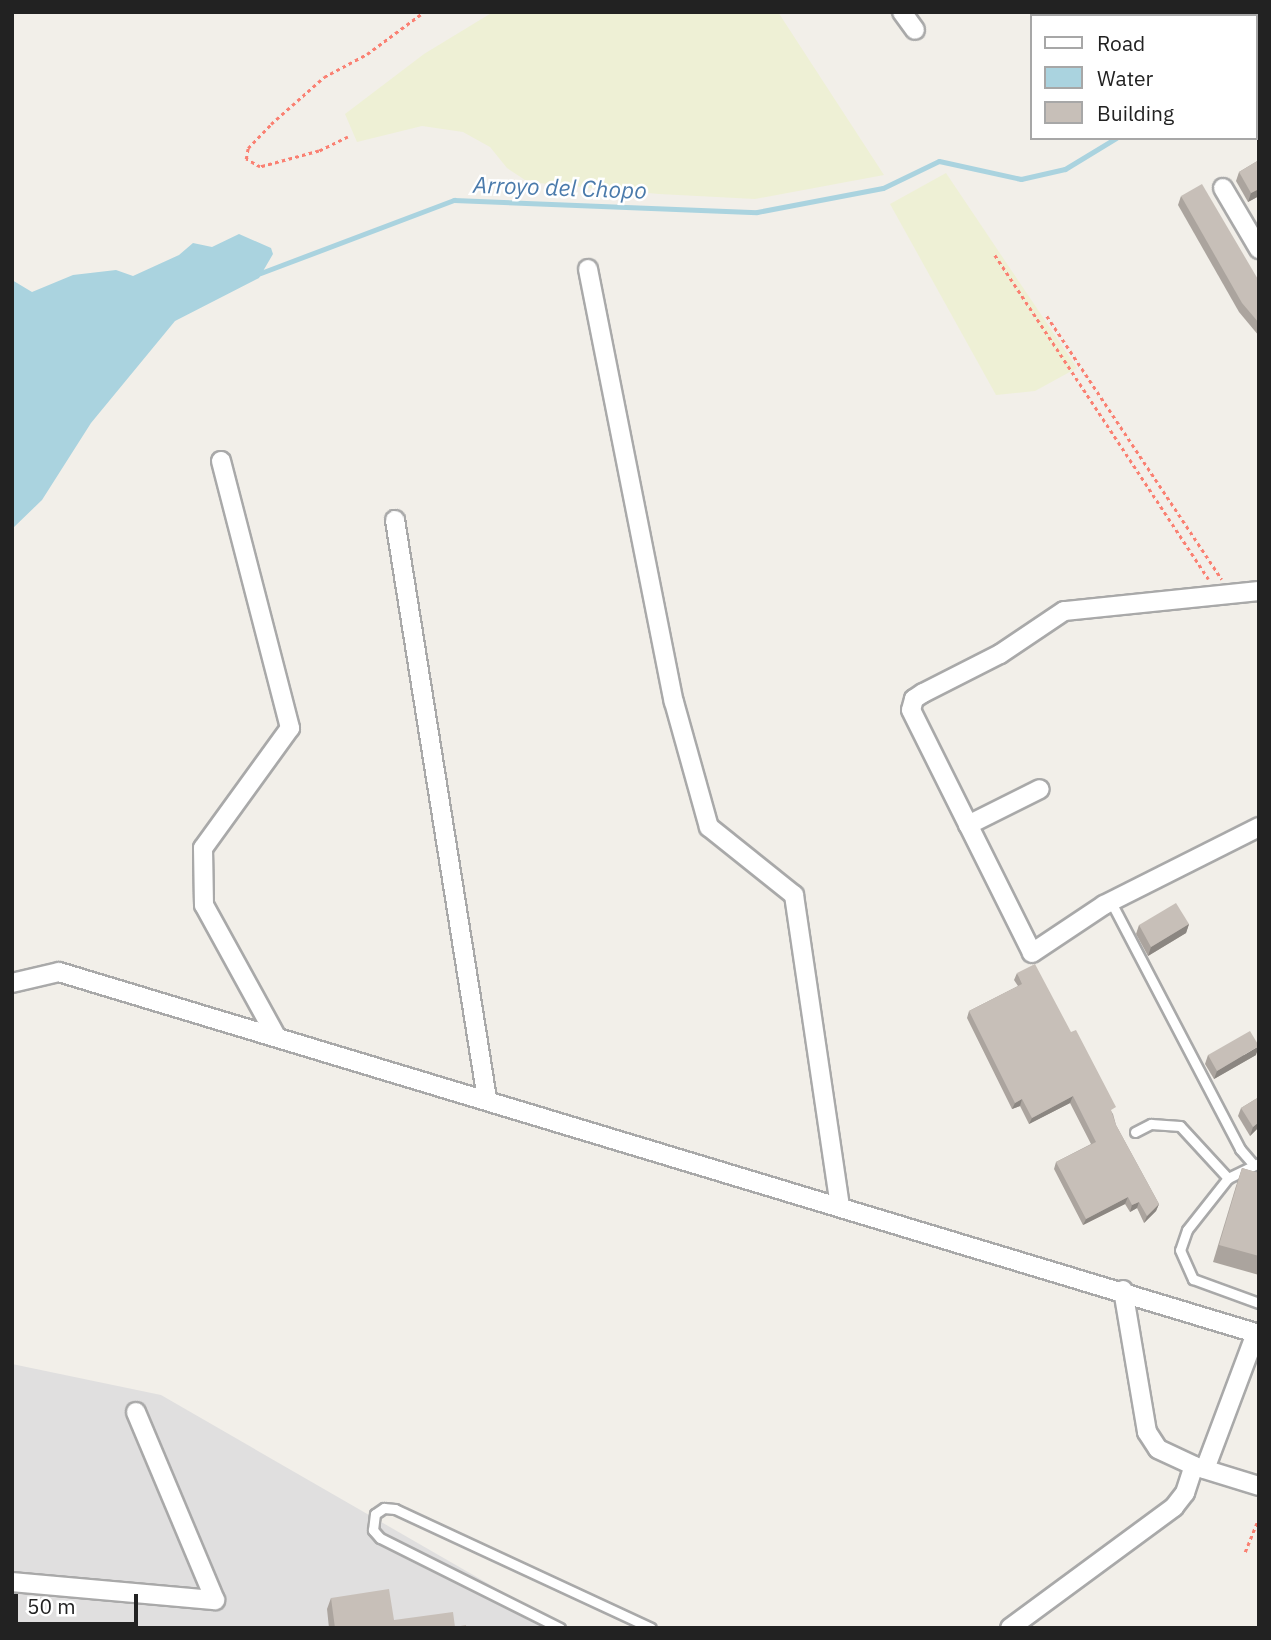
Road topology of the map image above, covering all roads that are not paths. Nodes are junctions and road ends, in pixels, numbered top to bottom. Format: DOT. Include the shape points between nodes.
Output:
graph roads {
  1 [pos="902,12"];
  2 [pos="915,30"];
  3 [pos="1223,188"];
  4 [pos="1253,227"];
  5 [pos="1259,249"];
  6 [pos="588,269"];
  7 [pos="220,461"];
  8 [pos="395,520"];
  9 [pos="1259,591"];
  10 [pos="1040,789"];
  11 [pos="968,825"];
  12 [pos="1259,827"];
  13 [pos="1111,902"];
  14 [pos="12,983"];
  15 [pos="276,1036"];
  16 [pos="486,1099"];
  17 [pos="1135,1132"];
  18 [pos="1256,1163"];
  19 [pos="1228,1178"];
  20 [pos="840,1205"];
  21 [pos="1123,1290"];
  22 [pos="1259,1303"];
  23 [pos="1257,1333"];
  24 [pos="136,1412"];
  25 [pos="1200,1467"];
  26 [pos="1259,1486"];
  27 [pos="12,1582"];
  28 [pos="561,1628"];
  29 [pos="651,1628"];
  30 [pos="1010,1628"];
  1 -- 2 [label="street"];
  3 -- 4 [label="street"];
  4 -- 5 [label="street"];
  6 -- 20 [label="street" via="674,702 709,827 794,895"];
  7 -- 15 [label="street" via="290,728 203,848 204,905"];
  8 -- 16 [label="street"];
  9 -- 11 [label="street" via="1064,611 1000,654 914,699 911,710"];
  10 -- 11 [label="street"];
  11 -- 13 [label="street" via="1032,953"];
  12 -- 13 [label="street"];
  13 -- 18 [label="lane" via="1240,1149"];
  14 -- 15 [label="street" via="59,972"];
  15 -- 16 [label="street"];
  16 -- 20 [label="street"];
  17 -- 19 [label="lane" via="1151,1124 1180,1126"];
  18 -- 19 [label="lane"];
  19 -- 22 [label="lane" via="1187,1230 1181,1261 1202,1284"];
  20 -- 21 [label="street"];
  21 -- 23 [label="street"];
  21 -- 25 [label="street" via="1147,1432 1158,1449"];
  23 -- 25 [label="street"];
  24 -- 27 [label="street" via="215,1600"];
  25 -- 26 [label="street"];
  25 -- 30 [label="street" via="1174,1507"];
  28 -- 29 [label="lane" via="380,1538 373,1530 375,1514 384,1508 395,1509"];
}
